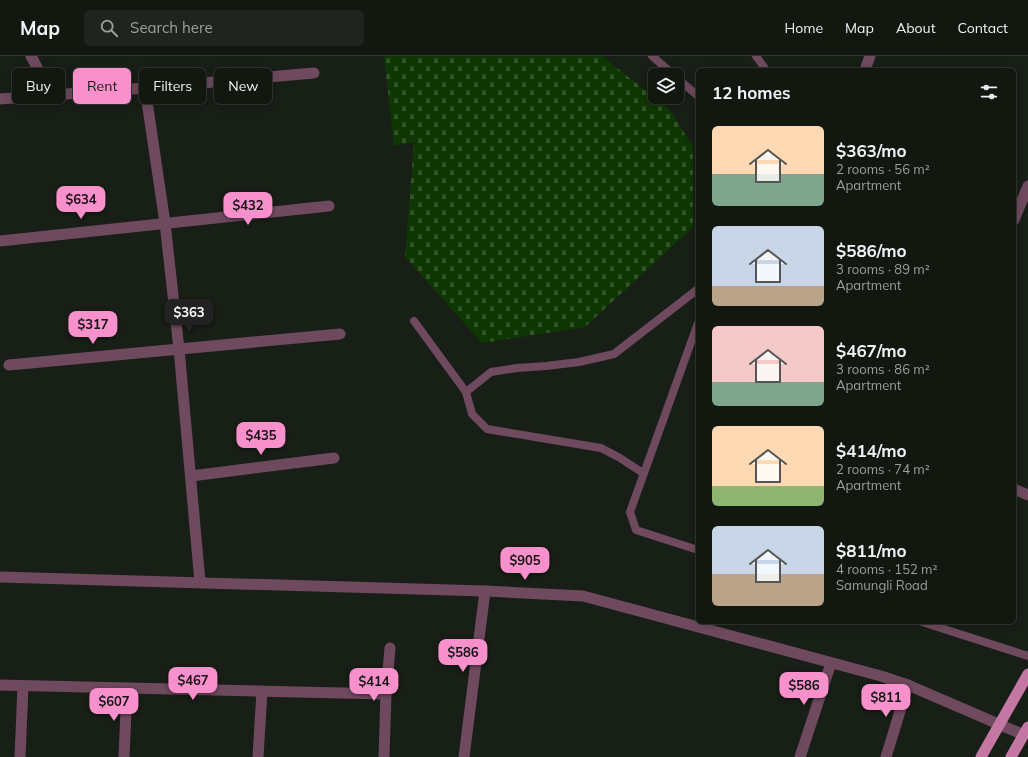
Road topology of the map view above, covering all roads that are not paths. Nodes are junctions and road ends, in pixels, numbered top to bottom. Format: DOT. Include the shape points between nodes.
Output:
graph roads {
  1 [pos="30,56"];
  2 [pos="652,56"];
  3 [pos="756,56"];
  4 [pos="870,56"];
  5 [pos="37,68"];
  6 [pos="666,68"];
  7 [pos="765,68"];
  8 [pos="866,68"];
  9 [pos="314,72"];
  10 [pos="206,82"];
  11 [pos="684,84"];
  12 [pos="139,88"];
  13 [pos="65,93"];
  14 [pos="696,94"];
  15 [pos="12,98"];
  16 [pos="0,99"];
  17 [pos="147,104"];
  18 [pos="1028,186"];
  19 [pos="329,206"];
  20 [pos="1016,215"];
  21 [pos="165,223"];
  22 [pos="0,241"];
  23 [pos="696,291"];
  24 [pos="414,321"];
  25 [pos="696,328"];
  26 [pos="340,334"];
  27 [pos="179,349"];
  28 [pos="9,365"];
  29 [pos="466,392"];
  30 [pos="334,458"];
  31 [pos="643,473"];
  32 [pos="191,476"];
  33 [pos="1016,490"];
  34 [pos="1028,495"];
  35 [pos="696,549"];
  36 [pos="0,577"];
  37 [pos="200,582"];
  38 [pos="484,591"];
  39 [pos="928,624"];
  40 [pos="390,648"];
  41 [pos="1028,656"];
  42 [pos="831,663"];
  43 [pos="1028,674"];
  44 [pos="0,685"];
  45 [pos="908,685"];
  46 [pos="23,686"];
  47 [pos="127,688"];
  48 [pos="262,691"];
  49 [pos="386,694"];
  50 [pos="999,724"];
  51 [pos="1026,731"];
  52 [pos="20,757"];
  53 [pos="124,757"];
  54 [pos="258,757"];
  55 [pos="384,757"];
  56 [pos="464,757"];
  57 [pos="800,757"];
  58 [pos="886,757"];
  59 [pos="981,757"];
  60 [pos="1011,757"];
  1 -- 5 [label="street"];
  2 -- 6 [label="lane"];
  3 -- 7 [label="lane"];
  4 -- 8 [label="street"];
  9 -- 10 [label="street"];
  11 -- 14 [label="lane"];
  12 -- 13 [label="street"];
  15 -- 16 [label="street"];
  17 -- 21 [label="street"];
  18 -- 20 [label="street"];
  19 -- 21 [label="street"];
  21 -- 22 [label="street"];
  21 -- 27 [label="street"];
  23 -- 29 [label="lane" via="614,354 579,362 491,372"];
  24 -- 29 [label="lane"];
  25 -- 31 [label="lane"];
  26 -- 27 [label="street"];
  27 -- 28 [label="street"];
  27 -- 32 [label="street"];
  29 -- 31 [label="lane" via="472,414 487,429 601,448"];
  30 -- 32 [label="street"];
  31 -- 35 [label="lane" via="630,512 636,530"];
  32 -- 37 [label="street"];
  33 -- 34 [label="street"];
  36 -- 37 [label="street"];
  37 -- 38 [label="street"];
  38 -- 42 [label="street" via="583,596"];
  38 -- 56 [label="street"];
  39 -- 41 [label="lane"];
  40 -- 49 [label="street"];
  42 -- 45 [label="street"];
  42 -- 57 [label="street"];
  43 -- 50 [label="main road"];
  44 -- 46 [label="street"];
  45 -- 50 [label="street"];
  45 -- 58 [label="street"];
  46 -- 47 [label="street"];
  46 -- 52 [label="street"];
  47 -- 48 [label="street"];
  47 -- 53 [label="street"];
  48 -- 49 [label="street"];
  48 -- 54 [label="street"];
  49 -- 55 [label="street"];
  50 -- 51 [label="street"];
  50 -- 59 [label="main road"];
  51 -- 60 [label="main road"];
}
